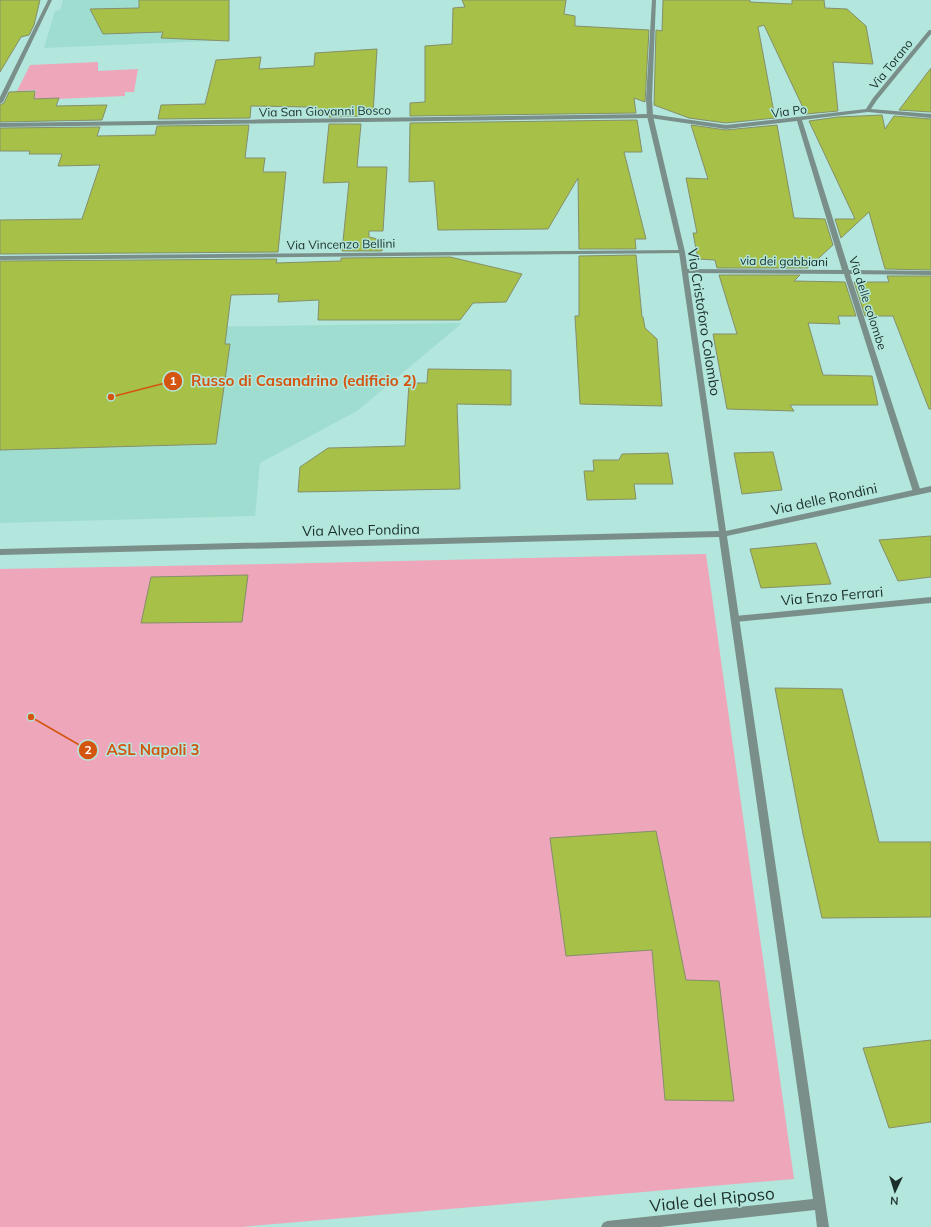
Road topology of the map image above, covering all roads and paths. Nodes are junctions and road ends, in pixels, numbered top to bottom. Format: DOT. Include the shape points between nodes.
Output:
graph roads {
  1 [pos="50,0"];
  2 [pos="654,0"];
  3 [pos="931,31"];
  4 [pos="0,102"];
  5 [pos="868,110"];
  6 [pos="650,116"];
  7 [pos="931,116"];
  8 [pos="799,120"];
  9 [pos="0,125"];
  10 [pos="682,252"];
  11 [pos="0,258"];
  12 [pos="685,271"];
  13 [pos="846,272"];
  14 [pos="931,273"];
  15 [pos="931,489"];
  16 [pos="917,492"];
  17 [pos="723,534"];
  18 [pos="0,552"];
  19 [pos="931,600"];
  20 [pos="735,619"];
  21 [pos="820,1204"];
  22 [pos="607,1227"];
  23 [pos="823,1227"];
  1 -- 4 [label="street"];
  2 -- 6 [label="street, Via Cristoforo Colombo"];
  3 -- 5 [label="street, Via Torano"];
  5 -- 7 [label="street, Via Po"];
  5 -- 8 [label="street, Via Po"];
  6 -- 8 [label="street, Via Po" via="691,124 726,127"];
  6 -- 9 [label="street, Via San Giovanni Bosco"];
  6 -- 10 [label="street, Via Cristoforo Colombo"];
  8 -- 13 [label="street, Via delle colombe"];
  10 -- 11 [label="street, Via Vincenzo Bellini"];
  10 -- 12 [label="street, Via Cristoforo Colombo"];
  12 -- 13 [label="street, via dei gabbiani"];
  12 -- 17 [label="street, Via Cristoforo Colombo"];
  13 -- 14 [label="street, via dei gabbiani"];
  13 -- 16 [label="street, Via delle colombe"];
  15 -- 16 [label="street, Via delle Rondini"];
  16 -- 17 [label="street, Via delle Rondini"];
  17 -- 18 [label="street, Via Alveo Fondina"];
  17 -- 20 [label="street, Via Cristoforo Colombo"];
  19 -- 20 [label="street, Via Enzo Ferrari"];
  20 -- 21 [label="street, Via Cristoforo Colombo"];
  21 -- 22 [label="street, Viale del Riposo"];
  21 -- 23 [label="street, Via Cristoforo Colombo"];
}
